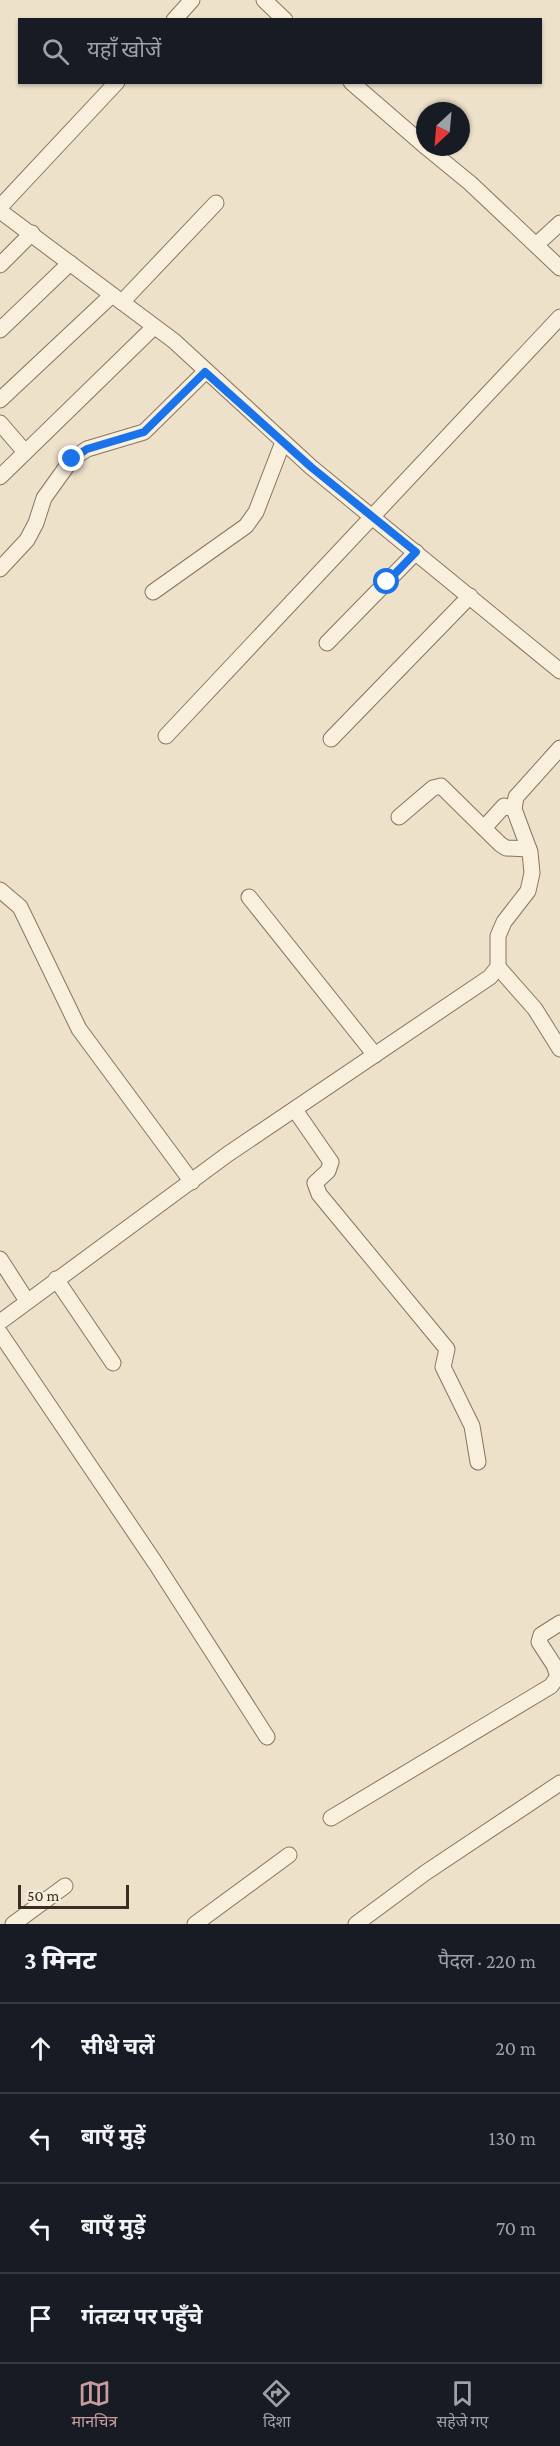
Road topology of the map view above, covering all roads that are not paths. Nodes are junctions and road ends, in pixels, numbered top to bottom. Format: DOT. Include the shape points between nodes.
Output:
graph roads {
  1 [pos="192,0"];
  2 [pos="264,0"];
  3 [pos="176,18"];
  4 [pos="283,18"];
  5 [pos="115,84"];
  6 [pos="353,84"];
  7 [pos="416,139"];
  8 [pos="436,156"];
  9 [pos="216,203"];
  10 [pos="0,209"];
  11 [pos="560,223"];
  12 [pos="32,233"];
  13 [pos="536,246"];
  14 [pos="70,263"];
  15 [pos="0,265"];
  16 [pos="560,268"];
  17 [pos="117,298"];
  18 [pos="560,317"];
  19 [pos="154,327"];
  20 [pos="0,330"];
  21 [pos="205,372"];
  22 [pos="0,400"];
  23 [pos="0,423"];
  24 [pos="283,442"];
  25 [pos="26,452"];
  26 [pos="0,477"];
  27 [pos="373,517"];
  28 [pos="416,552"];
  29 [pos="0,569"];
  30 [pos="153,592"];
  31 [pos="470,596"];
  32 [pos="327,643"];
  33 [pos="560,671"];
  34 [pos="166,736"];
  35 [pos="331,739"];
  36 [pos="560,748"];
  37 [pos="514,809"];
  38 [pos="399,817"];
  39 [pos="484,828"];
  40 [pos="529,849"];
  41 [pos="0,890"];
  42 [pos="249,897"];
  43 [pos="498,967"];
  44 [pos="560,1049"];
  45 [pos="375,1055"];
  46 [pos="295,1110"];
  47 [pos="192,1182"];
  48 [pos="0,1259"];
  49 [pos="56,1279"];
  50 [pos="27,1300"];
  51 [pos="0,1322"];
  52 [pos="0,1334"];
  53 [pos="113,1362"];
  54 [pos="478,1462"];
  55 [pos="560,1623"];
  56 [pos="267,1737"];
  57 [pos="560,1784"];
  58 [pos="331,1818"];
  59 [pos="289,1855"];
  60 [pos="65,1886"];
  61 [pos="13,1924"];
  62 [pos="195,1924"];
  63 [pos="356,1924"];
  1 -- 3 [label="street"];
  2 -- 4 [label="street"];
  5 -- 10 [label="street"];
  6 -- 7 [label="street"];
  8 -- 13 [label="street"];
  9 -- 17 [label="street"];
  10 -- 12 [label="street"];
  11 -- 13 [label="street"];
  12 -- 14 [label="street"];
  12 -- 15 [label="street"];
  13 -- 16 [label="street"];
  14 -- 17 [label="street"];
  14 -- 20 [label="street"];
  17 -- 19 [label="street"];
  17 -- 22 [label="street"];
  18 -- 27 [label="street"];
  19 -- 21 [label="street"];
  19 -- 25 [label="street"];
  21 -- 24 [label="street"];
  21 -- 29 [label="street" via="144,432 87,449 72,459 44,498 27,540"];
  23 -- 25 [label="street"];
  24 -- 27 [label="street"];
  24 -- 30 [label="street" via="246,526"];
  25 -- 26 [label="street"];
  27 -- 28 [label="street"];
  27 -- 34 [label="street"];
  28 -- 31 [label="street"];
  28 -- 32 [label="street"];
  31 -- 33 [label="street"];
  31 -- 35 [label="street"];
  36 -- 37 [label="street" via="516,797"];
  37 -- 39 [label="street" via="504,806"];
  37 -- 40 [label="street"];
  38 -- 39 [label="street" via="441,786"];
  39 -- 40 [label="street" via="506,848"];
  40 -- 43 [label="street" via="532,873 528,891 498,936"];
  41 -- 47 [label="street" via="21,907 79,1029"];
  42 -- 45 [label="street"];
  43 -- 44 [label="street" via="535,1010"];
  43 -- 45 [label="street" via="490,977"];
  45 -- 46 [label="street"];
  46 -- 47 [label="street"];
  46 -- 54 [label="street" via="331,1162 328,1171 315,1183 319,1194 447,1349 443,1367 472,1426"];
  47 -- 49 [label="street"];
  48 -- 50 [label="street"];
  49 -- 50 [label="street"];
  49 -- 53 [label="street"];
  50 -- 51 [label="street"];
  52 -- 56 [label="street" via="156,1564"];
  55 -- 58 [label="street" via="541,1635 539,1642 558,1676 551,1686"];
  57 -- 63 [label="street" via="425,1873"];
  59 -- 62 [label="street"];
  60 -- 61 [label="street"];
}
